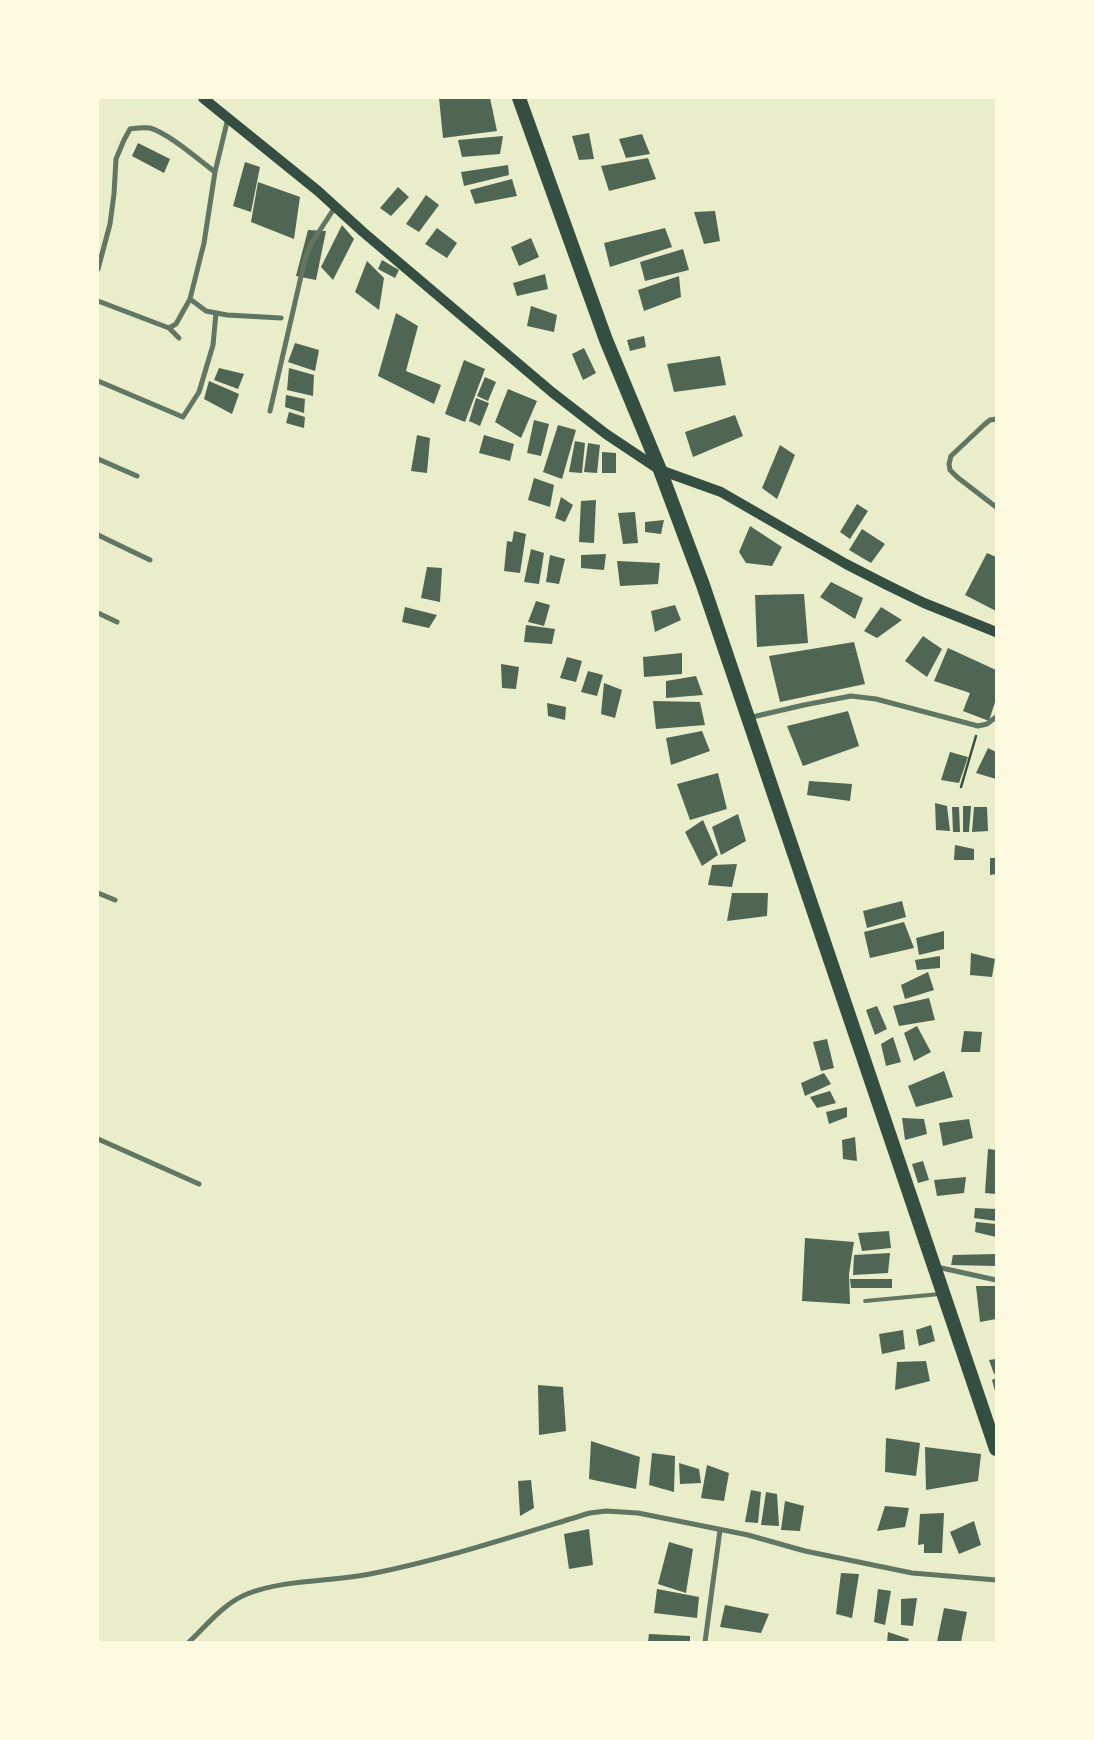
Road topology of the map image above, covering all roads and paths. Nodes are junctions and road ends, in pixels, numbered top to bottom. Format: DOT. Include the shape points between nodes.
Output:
graph roads {
  1 [pos="203,98"];
  2 [pos="519,98"];
  3 [pos="228,117"];
  4 [pos="215,172"];
  5 [pos="335,207"];
  6 [pos="98,269"];
  7 [pos="190,299"];
  8 [pos="99,302"];
  9 [pos="98,309"];
  10 [pos="216,313"];
  11 [pos="282,318"];
  12 [pos="168,328"];
  13 [pos="179,338"];
  14 [pos="98,381"];
  15 [pos="270,411"];
  16 [pos="996,419"];
  17 [pos="98,459"];
  18 [pos="660,470"];
  19 [pos="137,476"];
  20 [pos="996,507"];
  21 [pos="98,535"];
  22 [pos="150,560"];
  23 [pos="98,614"];
  24 [pos="117,622"];
  25 [pos="996,632"];
  26 [pos="996,717"];
  27 [pos="748,718"];
  28 [pos="978,726"];
  29 [pos="961,787"];
  30 [pos="98,893"];
  31 [pos="115,900"];
  32 [pos="98,1139"];
  33 [pos="199,1184"];
  34 [pos="934,1266"];
  35 [pos="996,1280"];
  36 [pos="943,1294"];
  37 [pos="865,1302"];
  38 [pos="993,1429"];
  39 [pos="996,1449"];
  40 [pos="720,1530"];
  41 [pos="996,1580"];
  42 [pos="188,1642"];
  43 [pos="705,1642"];
  1 -- 3 [label="main road"];
  2 -- 18 [label="highway" via="606,340"];
  3 -- 4 [label="street"];
  3 -- 5 [label="main road"];
  4 -- 6 [label="street" via="151,128 130,129 116,159 110,224"];
  4 -- 7 [label="street" via="204,244"];
  5 -- 15 [label="street" via="305,258"];
  5 -- 18 [label="main road" via="553,393"];
  7 -- 10 [label="street" via="206,311"];
  7 -- 12 [label="street" via="176,324"];
  8 -- 9 [label="street"];
  8 -- 12 [label="street"];
  10 -- 11 [label="street"];
  10 -- 14 [label="street" via="213,345 199,392 183,417"];
  12 -- 13 [label="street"];
  16 -- 20 [label="street" via="990,420 951,456 949,464 957,477"];
  17 -- 19 [label="street"];
  18 -- 25 [label="main road" via="721,492 887,585"];
  18 -- 27 [label="highway"];
  21 -- 22 [label="street"];
  23 -- 24 [label="street"];
  26 -- 28 [label="street"];
  27 -- 28 [label="street" via="851,696 876,699"];
  27 -- 34 [label="highway"];
  28 -- 29 [label="path"];
  30 -- 31 [label="street"];
  32 -- 33 [label="street"];
  34 -- 35 [label="street"];
  34 -- 36 [label="highway"];
  36 -- 37 [label="lane"];
  36 -- 38 [label="highway"];
  38 -- 39 [label="highway"];
  40 -- 41 [label="street" via="912,1573"];
  40 -- 42 [label="street" via="638,1513 590,1513 460,1553 388,1570 356,1577 286,1584 245,1594 229,1604"];
  40 -- 43 [label="street"];
}
